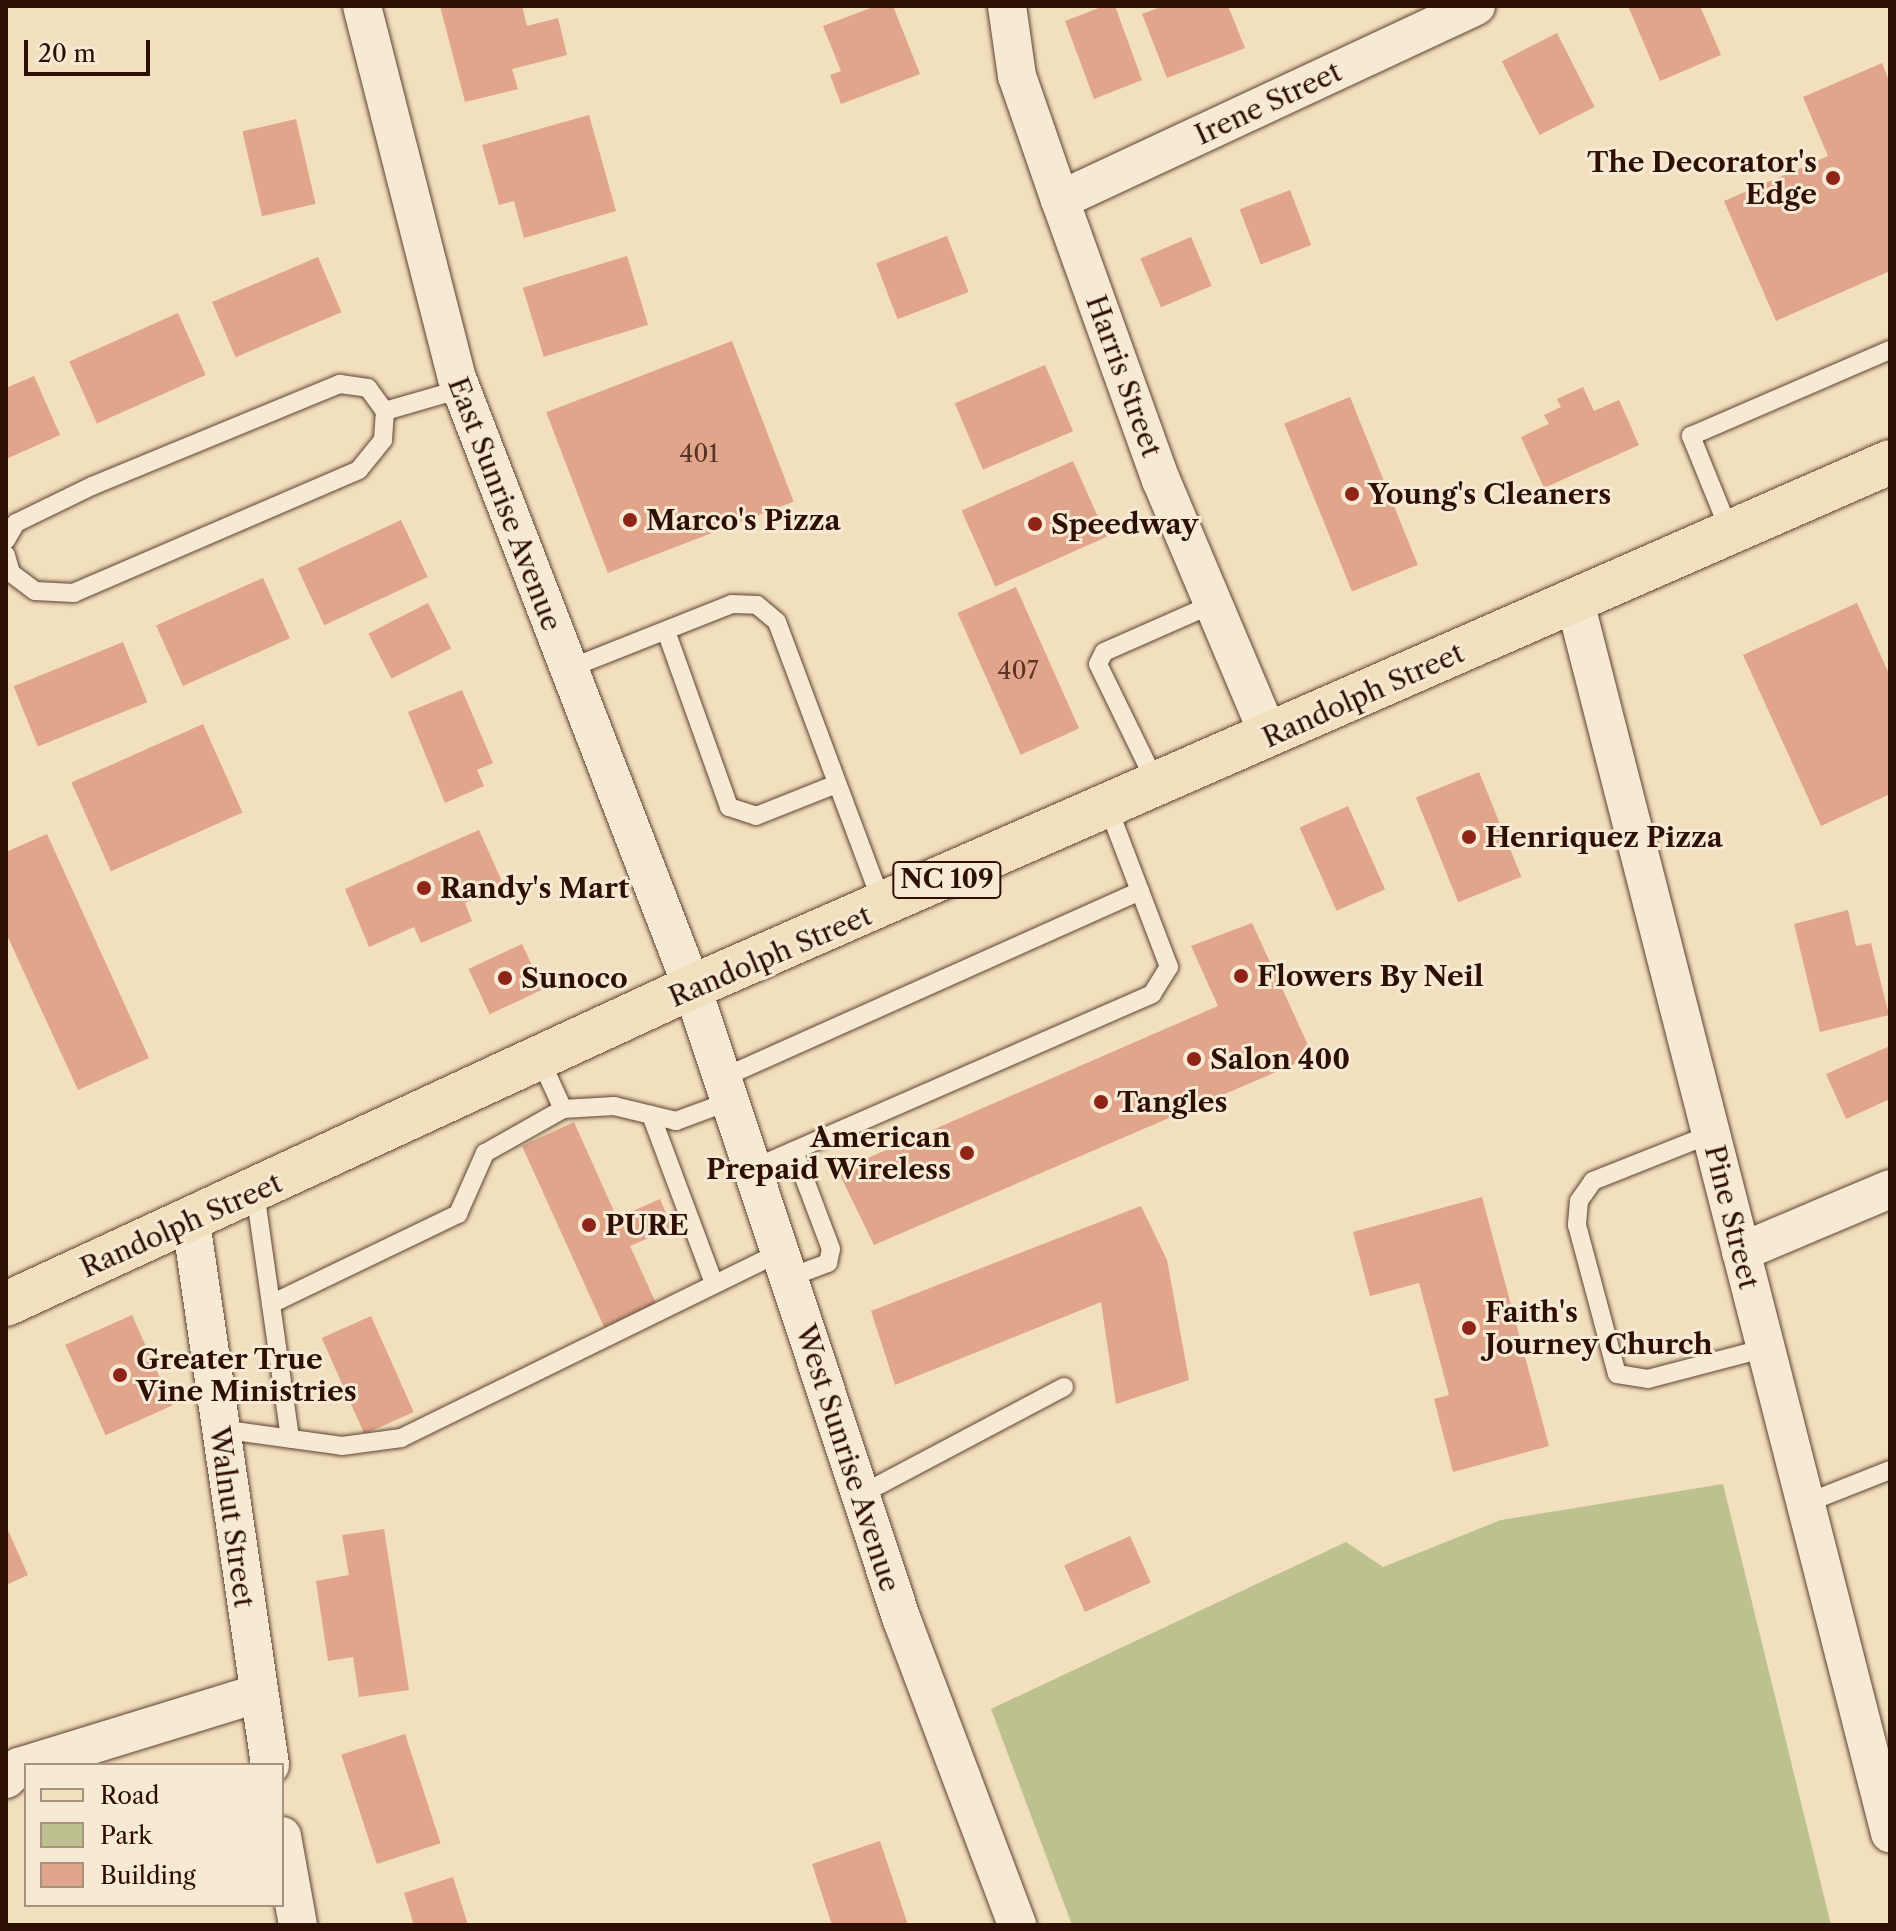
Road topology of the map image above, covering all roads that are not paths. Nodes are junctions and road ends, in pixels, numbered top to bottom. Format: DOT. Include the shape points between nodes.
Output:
graph roads {
  1 [pos="362,6"];
  2 [pos="1007,6"];
  3 [pos="1476,6"];
  4 [pos="1060,200"];
  5 [pos="1890,350"];
  6 [pos="461,389"];
  7 [pos="385,411"];
  8 [pos="1890,462"];
  9 [pos="1730,533"];
  10 [pos="6,540"];
  11 [pos="6,555"];
  12 [pos="1575,602"];
  13 [pos="1213,604"];
  14 [pos="666,631"];
  15 [pos="568,669"];
  16 [pos="1269,736"];
  17 [pos="1156,783"];
  18 [pos="837,784"];
  19 [pos="1108,807"];
  20 [pos="1140,891"];
  21 [pos="884,908"];
  22 [pos="692,987"];
  23 [pos="540,1059"];
  24 [pos="726,1090"];
  25 [pos="563,1109"];
  26 [pos="651,1115"];
  27 [pos="1711,1134"];
  28 [pos="794,1151"];
  29 [pos="752,1169"];
  30 [pos="1890,1189"];
  31 [pos="255,1192"];
  32 [pos="191,1222"];
  33 [pos="1741,1252"];
  34 [pos="784,1265"];
  35 [pos="713,1281"];
  36 [pos="6,1304"];
  37 [pos="271,1304"];
  38 [pos="1766,1348"];
  39 [pos="1064,1387"];
  40 [pos="220,1429"];
  41 [pos="290,1439"];
  42 [pos="1890,1470"];
  43 [pos="860,1495"];
  44 [pos="1807,1503"];
  45 [pos="257,1694"];
  46 [pos="32,1763"];
  47 [pos="270,1763"];
  48 [pos="24,1765"];
  49 [pos="6,1779"];
  50 [pos="1890,1833"];
  51 [pos="284,1847"];
  52 [pos="298,1925"];
  53 [pos="1017,1925"];
  1 -- 6 [label="street, East Sunrise Avenue"];
  2 -- 4 [label="street, Harris Street" via="1017,76"];
  3 -- 4 [label="street, Irene Street"];
  4 -- 13 [label="street, Harris Street"];
  5 -- 9 [label="lane" via="1691,436"];
  6 -- 7 [label="lane"];
  6 -- 15 [label="street, East Sunrise Avenue"];
  7 -- 10 [label="lane" via="368,388 340,384 92,486 16,523"];
  7 -- 11 [label="lane" via="383,440 359,470 74,593 35,591 11,573"];
  8 -- 9 [label="main road, Randolph Street / NC 109"];
  9 -- 12 [label="main road, Randolph Street / NC 109"];
  12 -- 16 [label="main road, Randolph Street / NC 109"];
  12 -- 27 [label="street, Pine Street"];
  13 -- 16 [label="street, Harris Street"];
  13 -- 17 [label="lane" via="1104,652 1098,664"];
  14 -- 15 [label="lane"];
  14 -- 18 [label="lane" via="732,604 757,605 777,622"];
  14 -- 18 [label="lane" via="729,807 756,816"];
  15 -- 22 [label="street, East Sunrise Avenue"];
  16 -- 17 [label="main road, Randolph Street / NC 109"];
  17 -- 19 [label="main road, Randolph Street / NC 109"];
  18 -- 21 [label="lane"];
  19 -- 20 [label="lane"];
  19 -- 21 [label="main road, Randolph Street / NC 109"];
  20 -- 24 [label="lane"];
  20 -- 28 [label="lane" via="1169,967 1152,994"];
  21 -- 22 [label="main road, Randolph Street / NC 109"];
  22 -- 23 [label="main road, Randolph Street / NC 109"];
  22 -- 24 [label="street, West Sunrise Avenue"];
  23 -- 25 [label="lane"];
  23 -- 31 [label="main road, Randolph Street / NC 109"];
  24 -- 26 [label="lane" via="676,1121"];
  24 -- 29 [label="street, West Sunrise Avenue"];
  25 -- 26 [label="lane" via="614,1106"];
  25 -- 37 [label="lane" via="485,1153 458,1214"];
  26 -- 35 [label="lane"];
  27 -- 33 [label="street, Pine Street"];
  27 -- 38 [label="lane" via="1593,1181 1579,1201 1577,1225 1617,1374 1648,1379"];
  28 -- 29 [label="lane"];
  28 -- 34 [label="lane" via="831,1249 828,1263"];
  29 -- 34 [label="street, West Sunrise Avenue"];
  30 -- 33 [label="street"];
  31 -- 32 [label="main road, Randolph Street / NC 109"];
  31 -- 37 [label="lane"];
  32 -- 36 [label="main road, Randolph Street / NC 109"];
  32 -- 40 [label="street, Walnut Street"];
  33 -- 38 [label="street, Pine Street"];
  34 -- 35 [label="lane"];
  34 -- 43 [label="street, West Sunrise Avenue"];
  35 -- 41 [label="lane" via="401,1438 342,1446"];
  37 -- 41 [label="lane"];
  38 -- 44 [label="street, Pine Street"];
  39 -- 43 [label="lane"];
  40 -- 41 [label="lane"];
  40 -- 45 [label="street, Walnut Street"];
  42 -- 44 [label="lane"];
  43 -- 53 [label="street, West Sunrise Avenue"];
  44 -- 50 [label="street, Pine Street"];
  45 -- 46 [label="street"];
  45 -- 47 [label="street, Walnut Street"];
  48 -- 49 [label="street"];
  51 -- 52 [label="street"];
}
